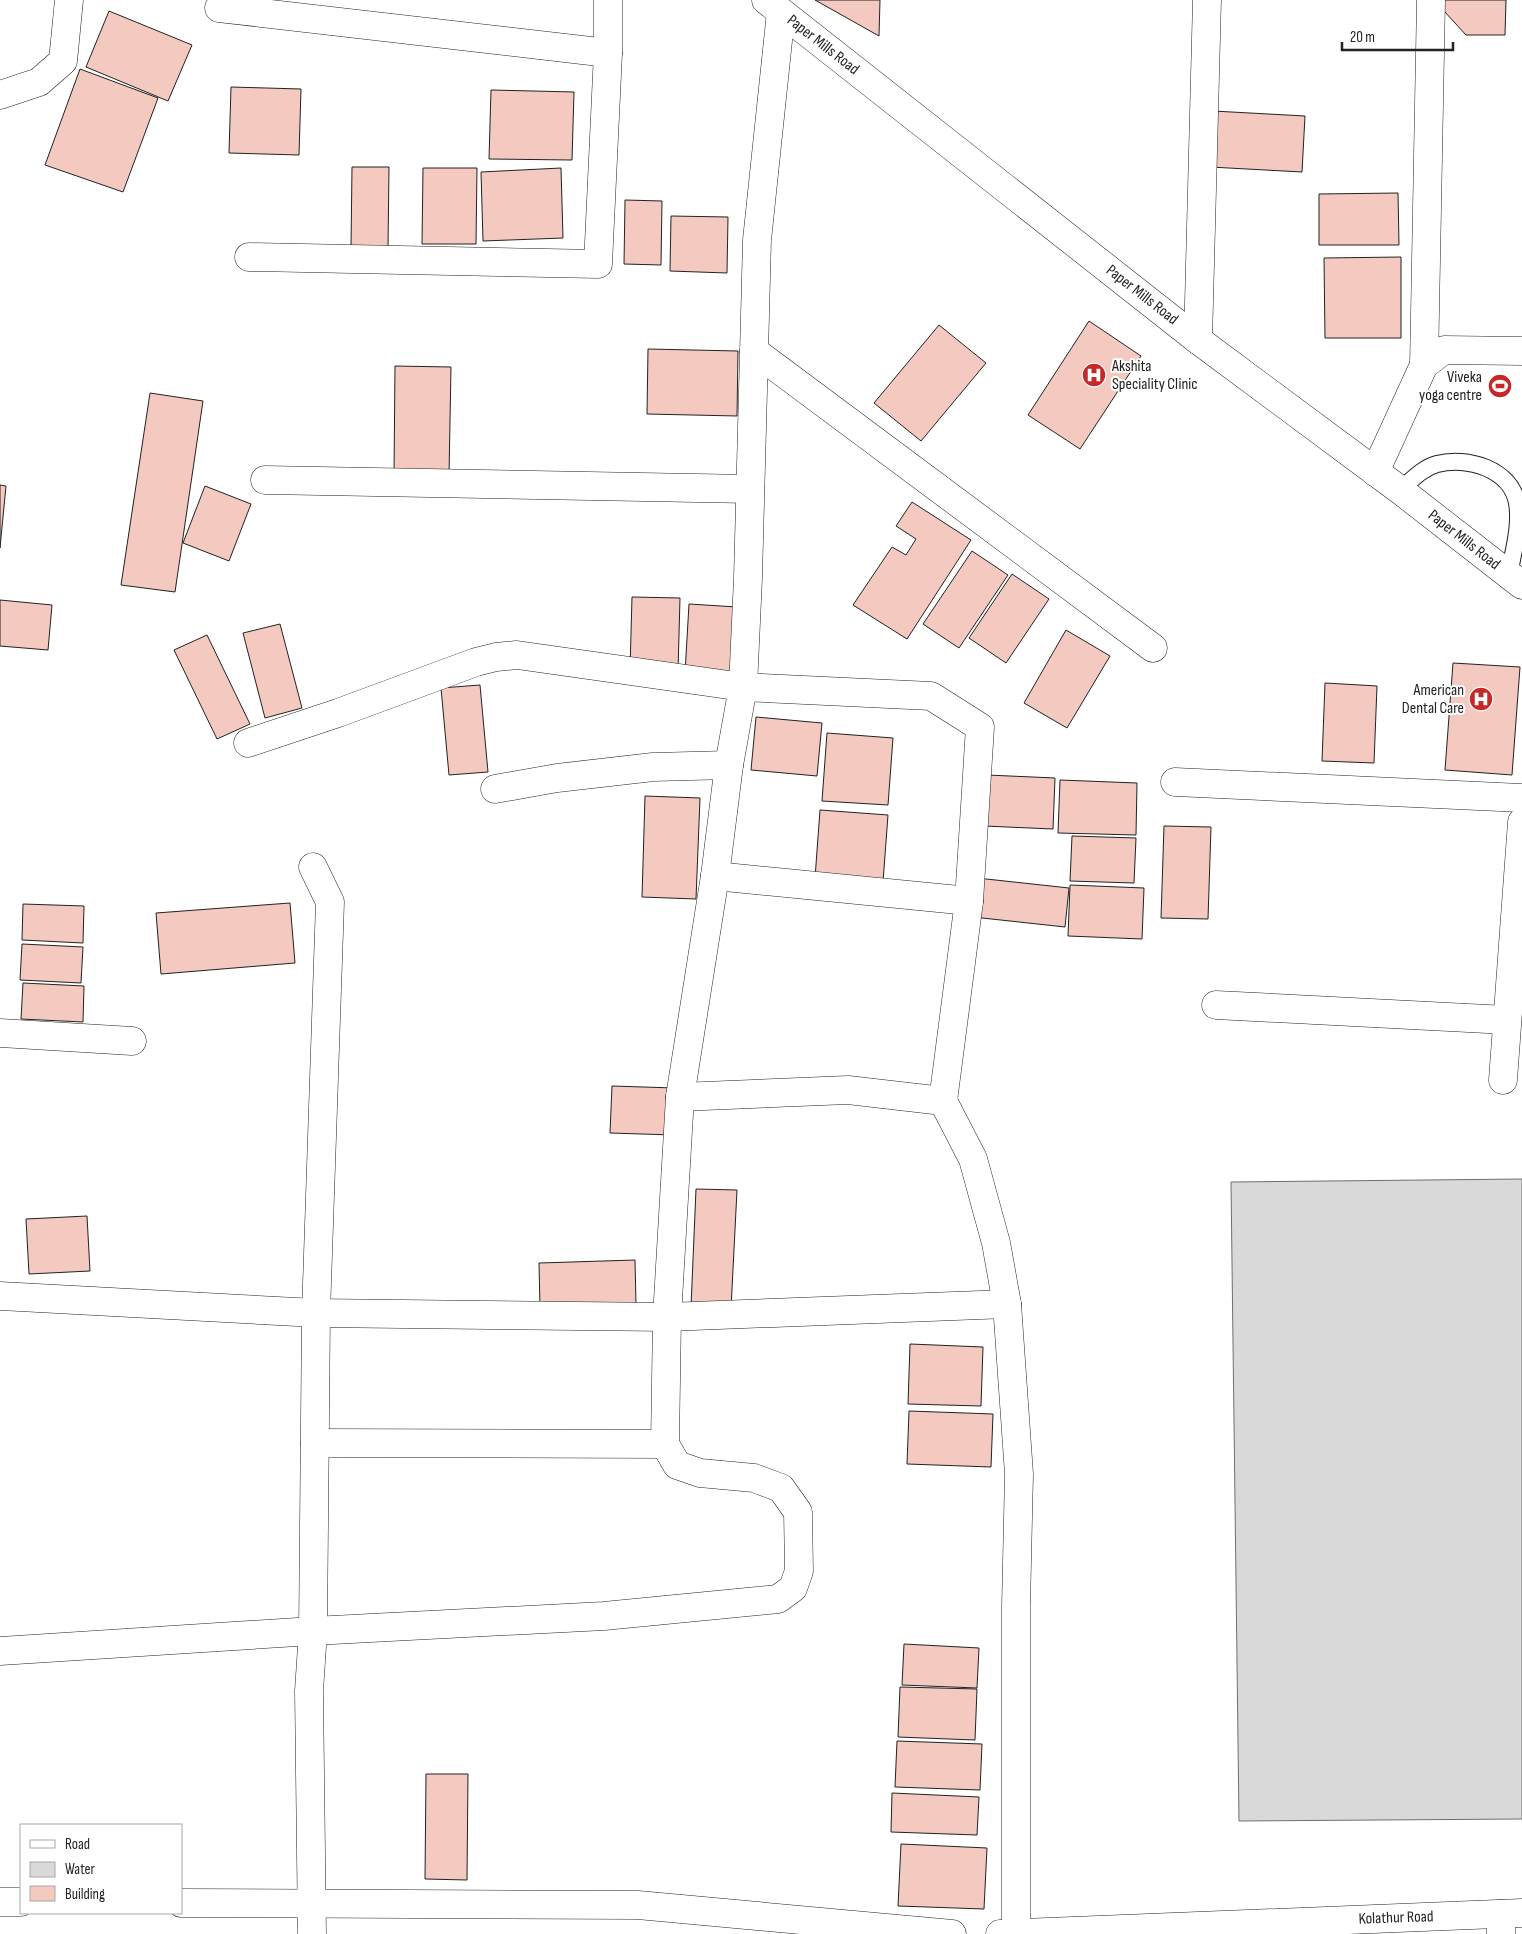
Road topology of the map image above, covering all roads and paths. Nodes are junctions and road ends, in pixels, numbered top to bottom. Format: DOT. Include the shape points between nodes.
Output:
graph roads {
  1 [pos="70,0"];
  2 [pos="608,0"];
  3 [pos="1208,0"];
  4 [pos="1431,0"];
  5 [pos="774,6"];
  6 [pos="219,8"];
  7 [pos="608,53"];
  8 [pos="0,96"];
  9 [pos="249,257"];
  10 [pos="1198,340"];
  11 [pos="754,351"];
  12 [pos="1522,351"];
  13 [pos="1424,365"];
  14 [pos="1375,472"];
  15 [pos="265,480"];
  16 [pos="750,489"];
  17 [pos="1400,490"];
  18 [pos="1515,580"];
  19 [pos="1153,648"];
  20 [pos="743,687"];
  21 [pos="248,743"];
  22 [pos="729,765"];
  23 [pos="1175,782"];
  24 [pos="495,789"];
  25 [pos="1522,798"];
  26 [pos="1522,822"];
  27 [pos="313,867"];
  28 [pos="715,876"];
  29 [pos="969,901"];
  30 [pos="1216,1005"];
  31 [pos="1512,1006"];
  32 [pos="0,1033"];
  33 [pos="132,1041"];
  34 [pos="1503,1080"];
  35 [pos="680,1097"];
  36 [pos="943,1101"];
  37 [pos="0,1296"];
  38 [pos="1007,1304"];
  39 [pos="316,1313"];
  40 [pos="666,1317"];
  41 [pos="314,1443"];
  42 [pos="665,1444"];
  43 [pos="313,1631"];
  44 [pos="0,1651"];
  45 [pos="0,1902"];
  46 [pos="20,1902"];
  47 [pos="182,1902"];
  48 [pos="313,1903"];
  49 [pos="1508,1921"];
  50 [pos="1016,1933"];
  51 [pos="312,1934"];
  52 [pos="952,1934"];
  53 [pos="1000,1934"];
  1 -- 8 [label="street" via="63,61 39,82"];
  2 -- 7 [label="street"];
  3 -- 10 [label="street"];
  4 -- 13 [label="street"];
  5 -- 10 [label="street, Paper Mills Road"];
  5 -- 11 [label="street" via="757,240"];
  6 -- 7 [label="street"];
  7 -- 9 [label="street" via="598,264"];
  10 -- 14 [label="street, Paper Mills Road"];
  11 -- 16 [label="street"];
  11 -- 19 [label="street"];
  12 -- 13 [label="street" via="1444,350"];
  13 -- 14 [label="street"];
  14 -- 17 [label="street, Paper Mills Road"];
  15 -- 16 [label="street"];
  16 -- 20 [label="street"];
  17 -- 18 [label="street, Paper Mills Road"];
  17 -- 18 [label="lane" via="1422,471 1436,464 1457,461 1480,465 1501,478 1517,501"];
  20 -- 21 [label="street" via="517,655 496,657"];
  20 -- 22 [label="street"];
  20 -- 29 [label="street" via="931,696 980,727"];
  22 -- 24 [label="street" via="653,767"];
  22 -- 28 [label="street"];
  23 -- 25 [label="street"];
  26 -- 31 [label="street"];
  27 -- 39 [label="street" via="330,902"];
  28 -- 29 [label="street"];
  28 -- 35 [label="street"];
  29 -- 36 [label="street"];
  30 -- 31 [label="street"];
  31 -- 34 [label="street"];
  32 -- 33 [label="street"];
  35 -- 36 [label="street" via="848,1090"];
  35 -- 40 [label="street"];
  36 -- 38 [label="street" via="973,1159 996,1243"];
  37 -- 39 [label="street"];
  38 -- 40 [label="street"];
  38 -- 50 [label="street" via="1019,1474"];
  39 -- 40 [label="street"];
  39 -- 41 [label="street"];
  40 -- 42 [label="street"];
  41 -- 42 [label="street"];
  41 -- 43 [label="street"];
  42 -- 43 [label="street" via="677,1465 700,1473 754,1478 781,1488 798,1512 799,1571 793,1588 778,1599 604,1616"];
  43 -- 44 [label="street"];
  43 -- 48 [label="street" via="309,1691"];
  45 -- 46 [label="street"];
  47 -- 48 [label="street"];
  48 -- 51 [label="street"];
  48 -- 52 [label="street" via="638,1905"];
  49 -- 50 [label="street, Kolathur Road"];
  50 -- 53 [label="street, Kolathur Road"];
}
